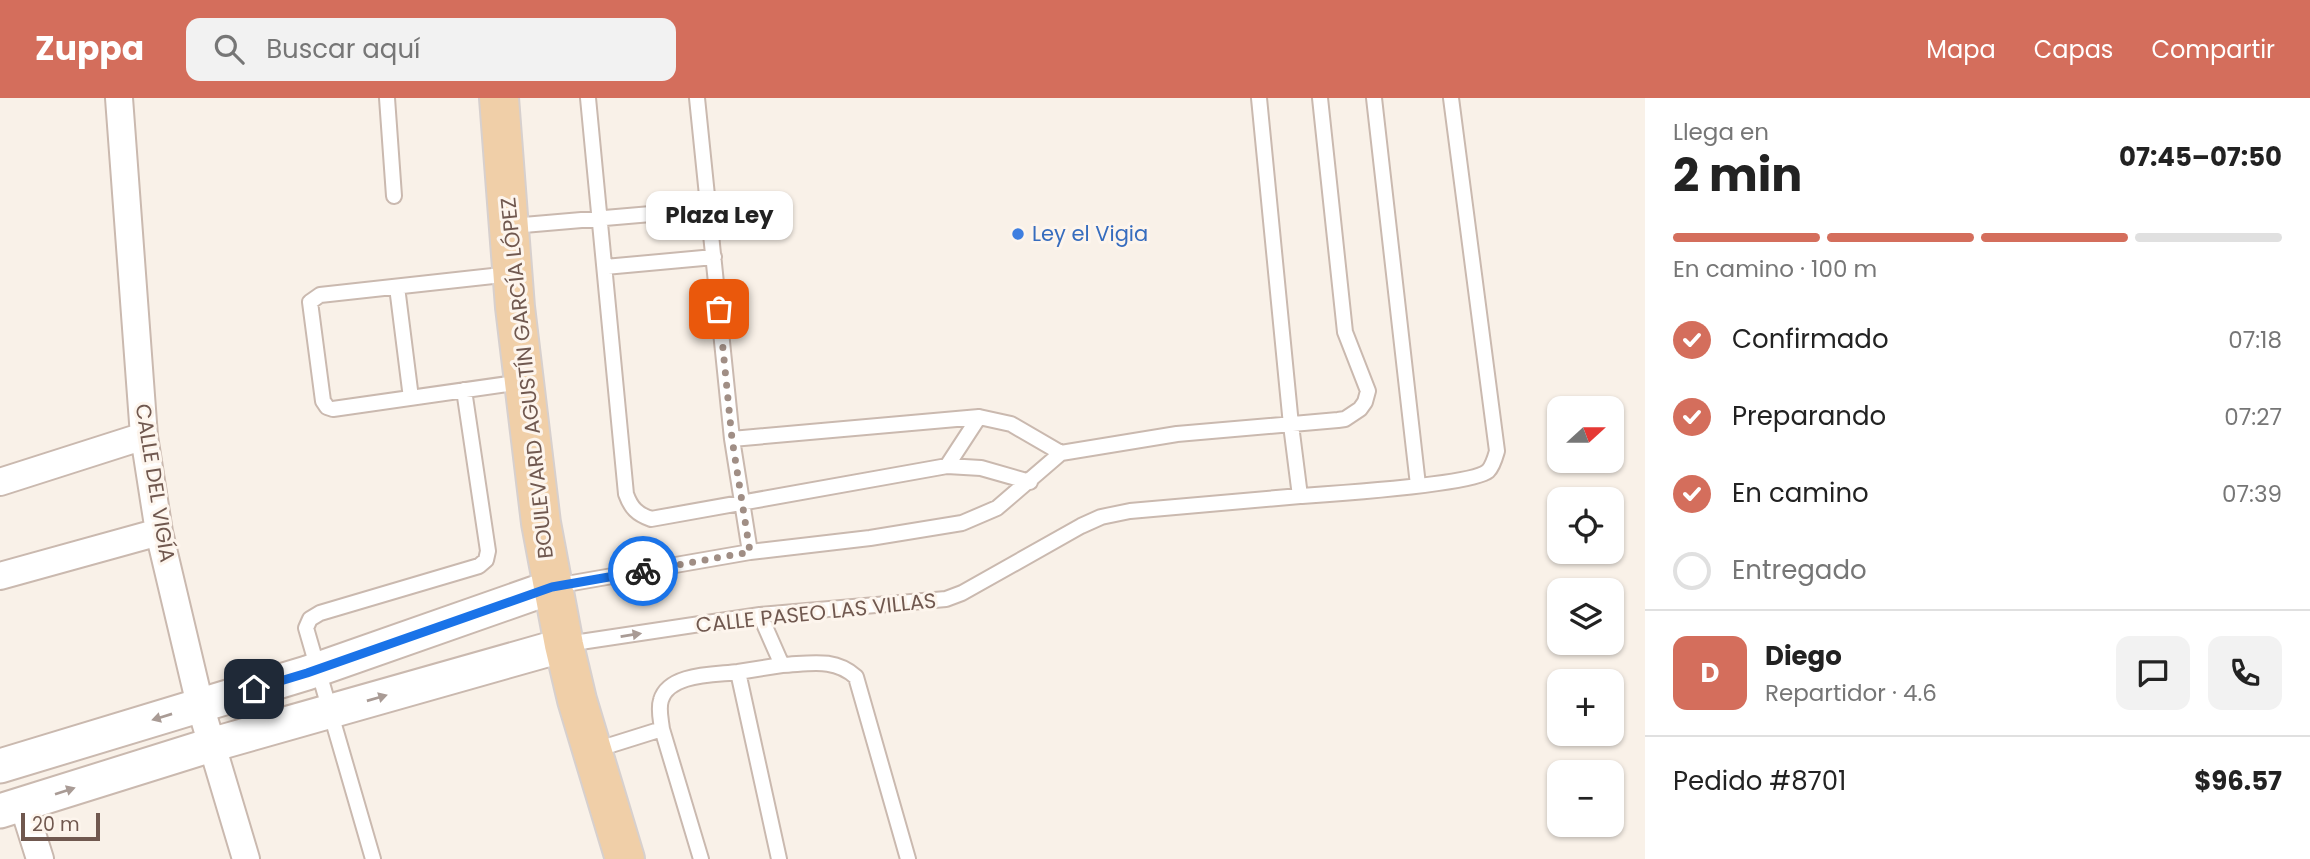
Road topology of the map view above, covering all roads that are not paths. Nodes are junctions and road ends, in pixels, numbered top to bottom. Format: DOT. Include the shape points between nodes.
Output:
graph roads {
  1 [pos="119,98"];
  2 [pos="387,98"];
  3 [pos="499,98"];
  4 [pos="588,98"];
  5 [pos="697,98"];
  6 [pos="1259,98"];
  7 [pos="1320,98"];
  8 [pos="1374,98"];
  9 [pos="1451,98"];
  10 [pos="394,196"];
  11 [pos="709,209"];
  12 [pos="600,218"];
  13 [pos="508,226"];
  14 [pos="714,257"];
  15 [pos="604,267"];
  16 [pos="512,273"];
  17 [pos="397,287"];
  18 [pos="524,381"];
  19 [pos="464,390"];
  20 [pos="411,398"];
  21 [pos="979,417"];
  22 [pos="1291,425"];
  23 [pos="144,436"];
  24 [pos="732,439"];
  25 [pos="1061,453"];
  26 [pos="947,466"];
  27 [pos="0,482"];
  28 [pos="1030,482"];
  29 [pos="1418,485"];
  30 [pos="1300,496"];
  31 [pos="741,503"];
  32 [pos="159,532"];
  33 [pos="750,552"];
  34 [pos="0,576"];
  35 [pos="552,587"];
  36 [pos="760,615"];
  37 [pos="564,645"];
  38 [pos="782,665"];
  39 [pos="319,669"];
  40 [pos="738,672"];
  41 [pos="200,705"];
  42 [pos="329,711"];
  43 [pos="662,729"];
  44 [pos="211,745"];
  45 [pos="593,750"];
  46 [pos="0,766"];
  47 [pos="12,808"];
  48 [pos="40,859"];
  49 [pos="246,859"];
  50 [pos="373,859"];
  51 [pos="625,859"];
  52 [pos="701,859"];
  53 [pos="779,859"];
  54 [pos="908,859"];
  1 -- 23 [label="street, CALLE DEL VIGÍA"];
  2 -- 10 [label="lane"];
  3 -- 13 [label="main road, BOULEVARD AGUSTÍN GARCÍA LÓPEZ"];
  4 -- 12 [label="lane"];
  5 -- 11 [label="lane"];
  6 -- 22 [label="lane"];
  7 -- 22 [label="lane" via="1345,332 1368,391 1360,409 1345,419"];
  8 -- 29 [label="lane"];
  9 -- 29 [label="lane, CALLE PASEO LAS VILLAS" via="1497,451 1487,472"];
  11 -- 12 [label="lane"];
  11 -- 14 [label="lane"];
  12 -- 13 [label="lane"];
  12 -- 15 [label="lane"];
  13 -- 16 [label="main road, BOULEVARD AGUSTÍN GARCÍA LÓPEZ"];
  14 -- 15 [label="lane"];
  14 -- 24 [label="lane"];
  15 -- 31 [label="lane" via="626,494 633,509 651,519"];
  16 -- 17 [label="lane"];
  16 -- 18 [label="main road, BOULEVARD AGUSTÍN GARCÍA LÓPEZ"];
  17 -- 20 [label="lane"];
  17 -- 20 [label="lane" via="320,295 310,302 327,407"];
  18 -- 19 [label="lane"];
  18 -- 35 [label="main road, BOULEVARD AGUSTÍN GARCÍA LÓPEZ"];
  19 -- 20 [label="lane"];
  19 -- 39 [label="lane" via="486,561 320,613 306,628"];
  21 -- 24 [label="lane"];
  21 -- 25 [label="lane" via="1011,424"];
  21 -- 26 [label="lane"];
  22 -- 25 [label="lane" via="1177,434"];
  22 -- 30 [label="lane"];
  23 -- 27 [label="street"];
  23 -- 32 [label="street, CALLE DEL VIGÍA"];
  24 -- 31 [label="lane"];
  25 -- 28 [label="lane"];
  26 -- 28 [label="lane" via="981,468"];
  26 -- 31 [label="lane"];
  28 -- 33 [label="lane" via="997,508 962,523"];
  29 -- 30 [label="lane, CALLE PASEO LAS VILLAS"];
  30 -- 36 [label="lane, CALLE PASEO LAS VILLAS" via="1101,517 946,599"];
  31 -- 33 [label="lane"];
  32 -- 34 [label="street"];
  32 -- 41 [label="street, CALLE DEL VIGÍA"];
  33 -- 35 [label="lane"];
  35 -- 37 [label="main road, BOULEVARD AGUSTÍN GARCÍA LÓPEZ"];
  35 -- 39 [label="street"];
  37 -- 36 [label="lane, CALLE PASEO LAS VILLAS, one-way"];
  36 -- 38 [label="lane"];
  42 -- 37 [label="street, one-way"];
  37 -- 45 [label="main road, BOULEVARD AGUSTÍN GARCÍA LÓPEZ"];
  38 -- 40 [label="lane"];
  38 -- 54 [label="lane" via="836,664 856,677"];
  39 -- 41 [label="street"];
  39 -- 42 [label="lane"];
  40 -- 43 [label="lane" via="672,685 660,703"];
  40 -- 53 [label="lane"];
  41 -- 44 [label="street, CALLE DEL VIGÍA"];
  41 -- 46 [label="street, one-way"];
  42 -- 44 [label="street"];
  42 -- 50 [label="lane"];
  43 -- 45 [label="lane"];
  43 -- 52 [label="lane"];
  47 -- 44 [label="street, one-way"];
  44 -- 49 [label="street, CALLE DEL VIGÍA"];
  45 -- 51 [label="main road, BOULEVARD AGUSTÍN GARCÍA LÓPEZ"];
  47 -- 48 [label="street"];
}
